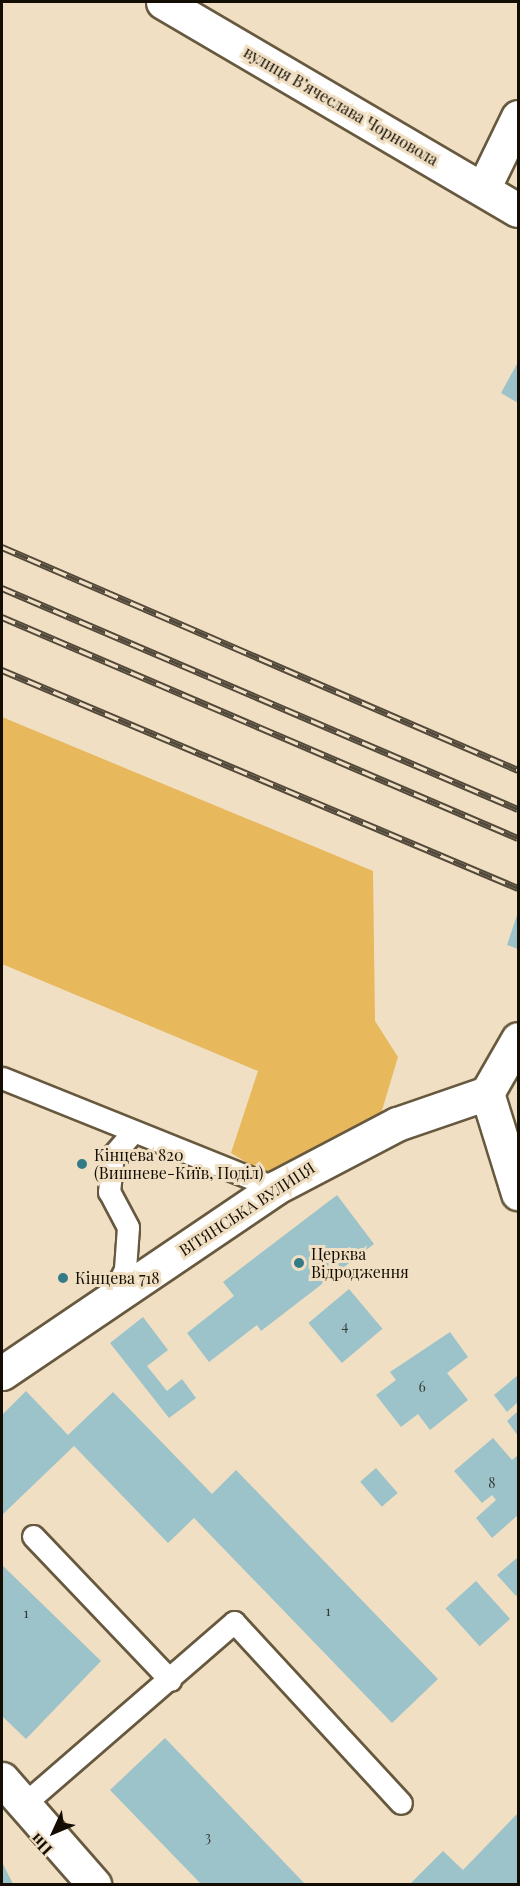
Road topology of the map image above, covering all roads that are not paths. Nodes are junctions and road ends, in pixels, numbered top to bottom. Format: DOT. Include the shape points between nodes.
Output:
graph roads {
  1 [pos="164,2"];
  2 [pos="519,117"];
  3 [pos="483,189"];
  4 [pos="519,210"];
  5 [pos="519,1039"];
  6 [pos="2,1078"];
  7 [pos="487,1093"];
  8 [pos="132,1133"];
  9 [pos="275,1188"];
  10 [pos="519,1193"];
  11 [pos="110,1300"];
  12 [pos="2,1373"];
  13 [pos="33,1536"];
  14 [pos="170,1680"];
  15 [pos="2,1779"];
  16 [pos="401,1803"];
  17 [pos="24,1804"];
  18 [pos="94,1884"];
  1 -- 3 [label="street, вулиця Вʼячеслава Чорновола"];
  2 -- 3 [label="street"];
  3 -- 4 [label="street, вулиця Вʼячеслава Чорновола"];
  5 -- 7 [label="street"];
  6 -- 8 [label="lane"];
  7 -- 9 [label="street, ВІТЯНСЬКА ВУЛИЦЯ" via="397,1124"];
  7 -- 10 [label="street"];
  8 -- 9 [label="lane"];
  8 -- 11 [label="lane" via="113,1155 109,1191 128,1227 125,1269"];
  9 -- 11 [label="street, ВІТЯНСЬКА ВУЛИЦЯ"];
  11 -- 12 [label="street, ВІТЯНСЬКА ВУЛИЦЯ"];
  13 -- 14 [label="lane"];
  14 -- 16 [label="lane" via="234,1622"];
  14 -- 17 [label="lane"];
  15 -- 17 [label="street"];
  17 -- 18 [label="street"];
}
